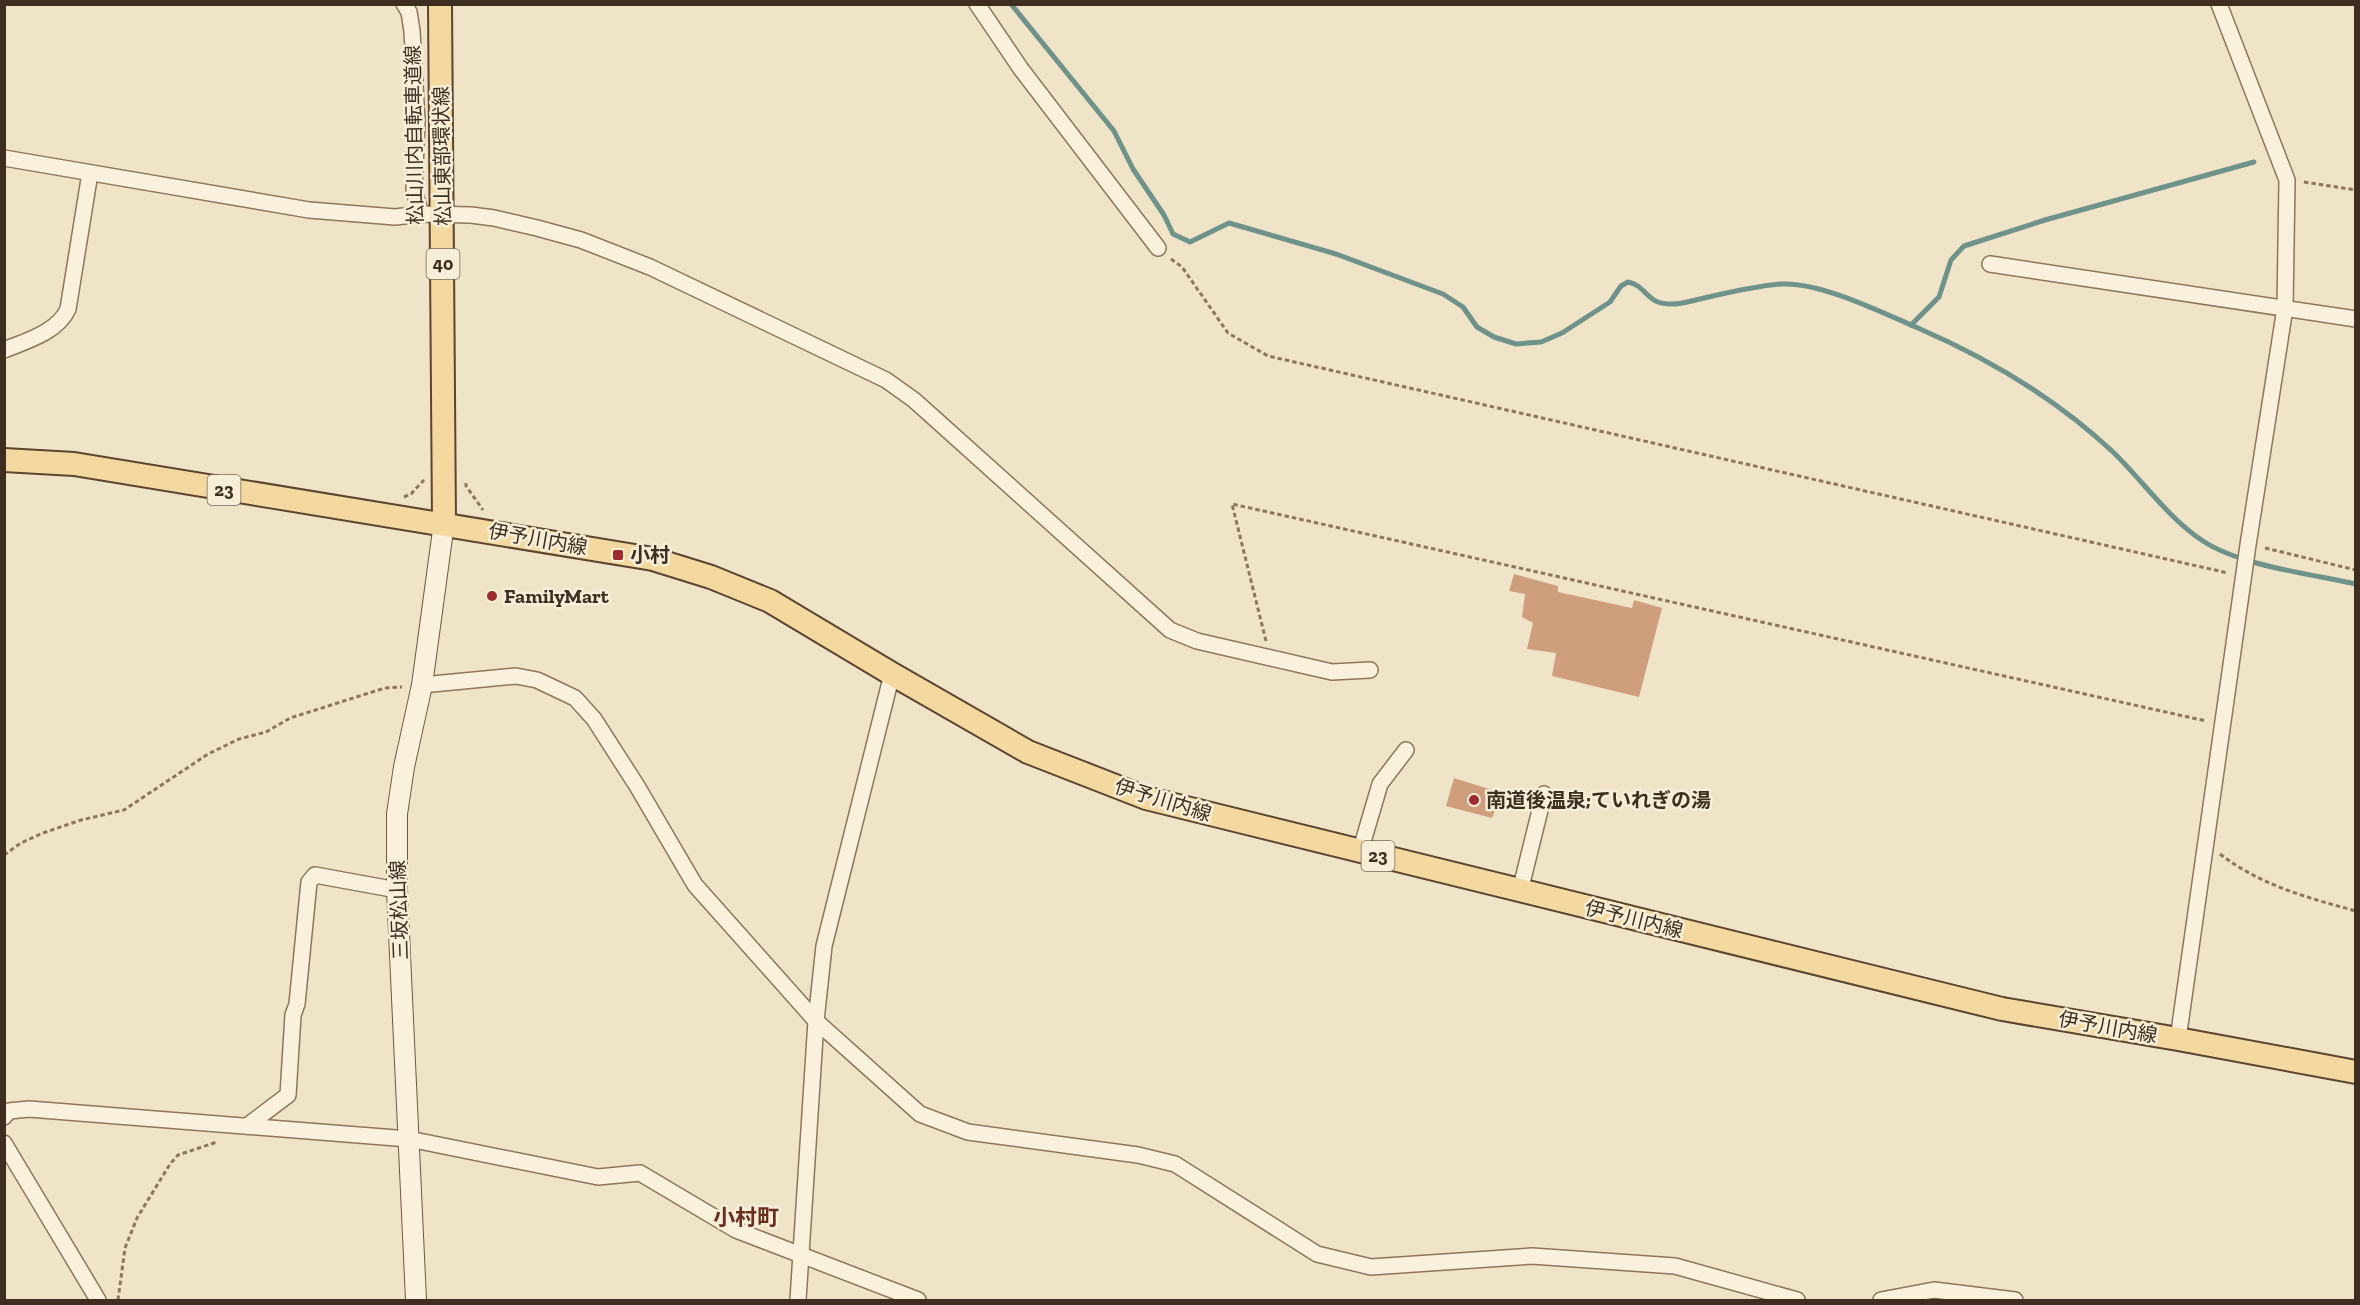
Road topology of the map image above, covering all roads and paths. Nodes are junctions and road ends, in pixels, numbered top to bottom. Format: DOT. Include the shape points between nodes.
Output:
graph roads {
  1 [pos="404,4"];
  2 [pos="440,4"];
  3 [pos="977,4"];
  4 [pos="2219,4"];
  5 [pos="4,158"];
  6 [pos="90,173"];
  7 [pos="2287,180"];
  8 [pos="2355,190"];
  9 [pos="432,214"];
  10 [pos="1158,248"];
  11 [pos="1990,264"];
  12 [pos="2285,308"];
  13 [pos="2355,319"];
  14 [pos="4,350"];
  15 [pos="4,460"];
  16 [pos="427,472"];
  17 [pos="395,500"];
  18 [pos="444,523"];
  19 [pos="2248,545"];
  20 [pos="2355,570"];
  21 [pos="2244,577"];
  22 [pos="1270,658"];
  23 [pos="1370,669"];
  24 [pos="892,674"];
  25 [pos="422,685"];
  26 [pos="2223,724"];
  27 [pos="1406,750"];
  28 [pos="1544,794"];
  29 [pos="2207,843"];
  30 [pos="1360,852"];
  31 [pos="4,855"];
  32 [pos="397,891"];
  33 [pos="1520,891"];
  34 [pos="2355,911"];
  35 [pos="816,1021"];
  36 [pos="2178,1039"];
  37 [pos="2355,1072"];
  38 [pos="4,1117"];
  39 [pos="247,1126"];
  40 [pos="409,1139"];
  41 [pos="218,1141"];
  42 [pos="4,1143"];
  43 [pos="801,1255"];
  44 [pos="98,1300"];
  45 [pos="118,1300"];
  46 [pos="416,1300"];
  47 [pos="798,1300"];
  48 [pos="918,1300"];
  49 [pos="1797,1300"];
  50 [pos="1881,1300"];
  51 [pos="2015,1300"];
  1 -- 9 [label="street" via="410,12 417,121 414,191"];
  2 -- 9 [label="main road, 松山東部環状線 / 40"];
  3 -- 10 [label="street" via="1021,69"];
  4 -- 7 [label="street"];
  5 -- 6 [label="street"];
  6 -- 9 [label="street" via="309,210 395,217"];
  6 -- 14 [label="street" via="64,318"];
  7 -- 8 [label="path"];
  7 -- 12 [label="street"];
  9 -- 18 [label="main road, 松山東部環状線 / 40"];
  9 -- 22 [label="street" via="494,218 581,240 650,267 886,380 914,400 1170,630"];
  10 -- 21 [label="path" via="1182,267 1228,333 1268,356"];
  11 -- 12 [label="street"];
  12 -- 13 [label="street"];
  12 -- 19 [label="street"];
  15 -- 18 [label="main road, 伊予川内線 / 23" via="74,464"];
  16 -- 17 [label="path" via="411,494"];
  18 -- 24 [label="main road, 伊予川内線 / 23" via="653,559 711,577 770,601"];
  18 -- 25 [label="main road, 三坂松山線"];
  19 -- 20 [label="path"];
  19 -- 21 [label="street"];
  21 -- 26 [label="street"];
  22 -- 23 [label="street" via="1332,672"];
  22 -- 26 [label="path" via="1232,504"];
  24 -- 30 [label="main road, 伊予川内線 / 23" via="1028,752 1146,798"];
  24 -- 35 [label="street" via="824,946"];
  25 -- 31 [label="path" via="385,688 290,718 266,732 239,739 208,754 124,810 43,833"];
  25 -- 32 [label="main road, 三坂松山線" via="397,814"];
  25 -- 35 [label="street" via="516,676 537,680 575,698 600,729 695,885"];
  26 -- 29 [label="street"];
  27 -- 30 [label="street" via="1380,784"];
  28 -- 33 [label="street"];
  29 -- 34 [label="path" via="2237,867 2293,893"];
  29 -- 36 [label="street"];
  30 -- 33 [label="main road, 伊予川内線 / 23"];
  32 -- 39 [label="street" via="315,875 309,882 288,1095"];
  32 -- 40 [label="main road, 三坂松山線"];
  33 -- 36 [label="main road, 伊予川内線 / 23" via="2002,1009"];
  35 -- 43 [label="street"];
  35 -- 49 [label="street" via="920,1114 968,1132 1138,1155 1175,1164 1317,1254 1371,1267 1532,1256 1675,1266"];
  36 -- 37 [label="main road, 伊予川内線 / 23"];
  38 -- 39 [label="street" via="9,1111 29,1109"];
  39 -- 40 [label="street"];
  40 -- 43 [label="street" via="598,1177 640,1173 736,1230"];
  40 -- 46 [label="main road, 三坂松山線"];
  41 -- 45 [label="path" via="178,1155 170,1164 137,1218 125,1248"];
  42 -- 44 [label="street"];
  43 -- 47 [label="street"];
  43 -- 48 [label="street"];
  50 -- 51 [label="street" via="1934,1290"];
}
